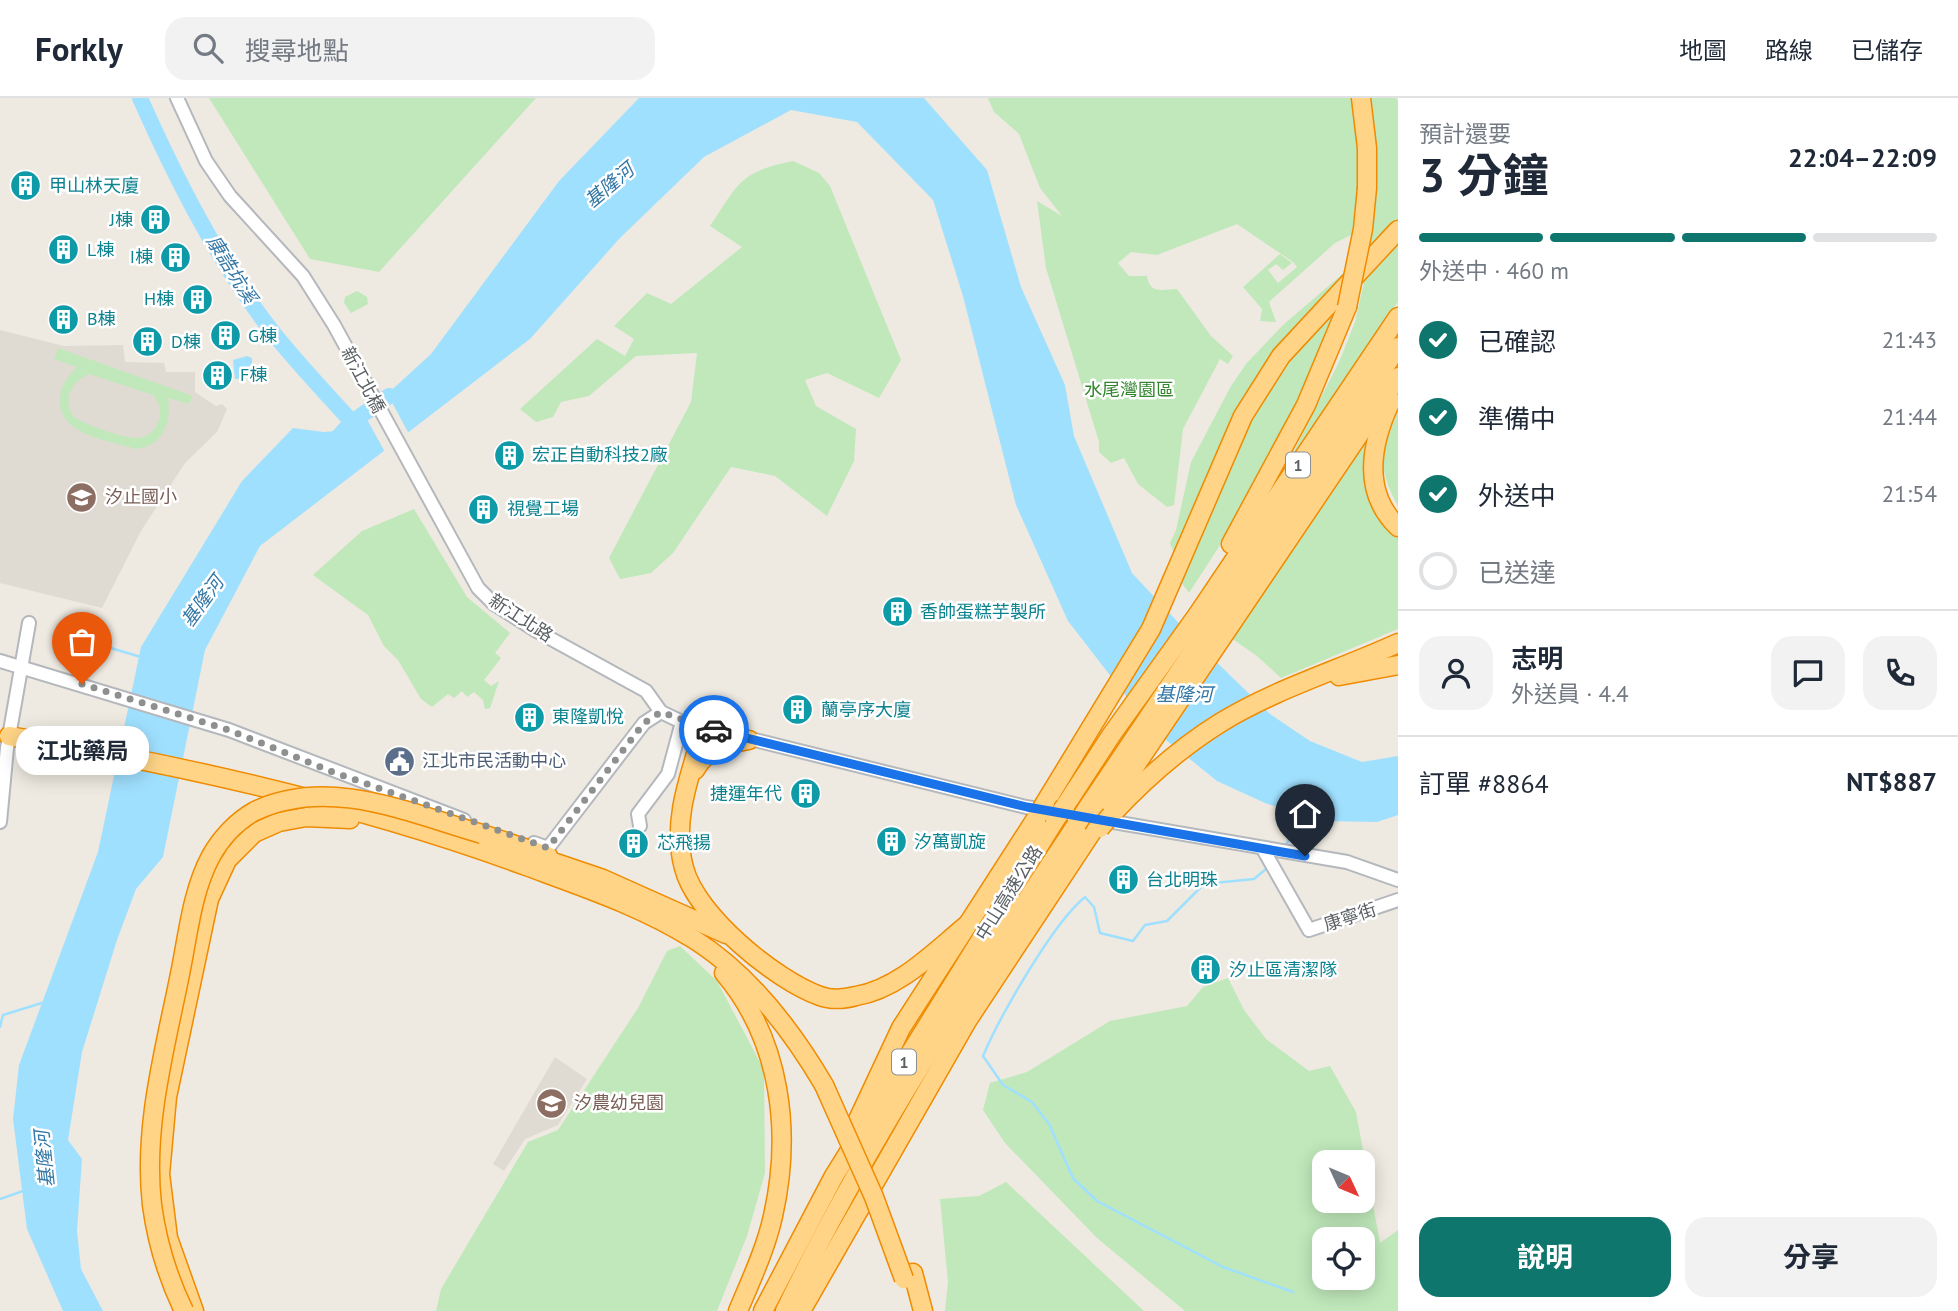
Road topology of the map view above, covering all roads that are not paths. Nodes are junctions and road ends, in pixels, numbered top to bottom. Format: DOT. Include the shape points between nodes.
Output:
graph roads {
  1 [pos="177,98"];
  2 [pos="1361,98"];
  3 [pos="1398,230"];
  4 [pos="1398,317"];
  5 [pos="1398,347"];
  6 [pos="1398,377"];
  7 [pos="1398,389"];
  8 [pos="419,486"];
  9 [pos="1398,527"];
  10 [pos="1205,622"];
  11 [pos="29,623"];
  12 [pos="1398,643"];
  13 [pos="0,661"];
  14 [pos="1398,665"];
  15 [pos="20,667"];
  16 [pos="1289,689"];
  17 [pos="661,712"];
  18 [pos="682,722"];
  19 [pos="704,728"];
  20 [pos="5,735"];
  21 [pos="749,740"];
  22 [pos="689,782"];
  23 [pos="1096,819"];
  24 [pos="0,822"];
  25 [pos="398,824"];
  26 [pos="640,826"];
  27 [pos="485,842"];
  28 [pos="1264,849"];
  29 [pos="1398,880"];
  30 [pos="1397,900"];
  31 [pos="676,922"];
  32 [pos="967,925"];
  33 [pos="737,940"];
  34 [pos="834,1176"];
  35 [pos="908,1276"];
  36 [pos="184,1311"];
  37 [pos="194,1311"];
  38 [pos="738,1311"];
  39 [pos="763,1311"];
  40 [pos="785,1311"];
  41 [pos="803,1311"];
  42 [pos="913,1311"];
  43 [pos="923,1311"];
  1 -- 8 [label="street, 新江北橋" via="206,161 230,196 303,276"];
  2 -- 10 [label="highway, bridge" via="1367,188 1362,241 1347,307 1328,359 1252,510"];
  3 -- 32 [label="highway" via="1303,330 1242,416 1151,629"];
  4 -- 10 [label="highway, 1"];
  5 -- 10 [label="highway, 1"];
  6 -- 10 [label="highway"];
  7 -- 9 [label="highway" via="1374,441 1371,468 1379,501"];
  8 -- 17 [label="street, 新江北路" via="478,588 494,604 646,691"];
  10 -- 23 [label="highway, 1"];
  10 -- 34 [label="highway, 中山高速公路 / 1" via="1112,734"];
  11 -- 15 [label="street"];
  12 -- 16 [label="highway"];
  13 -- 15 [label="street"];
  14 -- 16 [label="highway"];
  15 -- 17 [label="street" via="222,727 548,848 644,723"];
  15 -- 20 [label="street"];
  16 -- 23 [label="highway" via="1222,721"];
  17 -- 18 [label="street"];
  18 -- 19 [label="street"];
  18 -- 26 [label="street" via="668,774 638,814"];
  19 -- 21 [label="street"];
  19 -- 22 [label="highway"];
  20 -- 24 [label="street"];
  20 -- 25 [label="highway" via="220,777"];
  21 -- 22 [label="highway" via="726,744 706,755"];
  21 -- 28 [label="street" via="1027,807"];
  22 -- 33 [label="highway" via="681,823 684,869 701,901"];
  23 -- 40 [label="highway, 中山高速公路 / 1" via="968,988 872,1148"];
  23 -- 41 [label="highway" via="1076,857 967,1021"];
  25 -- 27 [label="highway"];
  25 -- 37 [label="highway" via="324,817 278,822 254,833 227,860 209,899 167,1097 160,1174 168,1238"];
  27 -- 31 [label="highway"];
  27 -- 31 [label="highway" via="544,854 556,863 638,893"];
  27 -- 36 [label="highway, bridge" via="362,799 334,796 303,798 255,812 234,826 211,857 192,911 152,1136 152,1205 163,1257"];
  28 -- 29 [label="street" via="1347,862"];
  28 -- 30 [label="street, 康寧街" via="1309,930"];
  31 -- 33 [label="highway"];
  31 -- 35 [label="highway, bridge" via="765,1000 829,1084"];
  31 -- 38 [label="highway" via="739,994 757,1026 777,1082 783,1138 773,1216"];
  32 -- 33 [label="highway" via="883,987 841,999 822,997 793,984"];
  32 -- 34 [label="highway" via="901,1028"];
  34 -- 39 [label="highway, 中山高速公路 / 1"];
  35 -- 42 [label="highway"];
  35 -- 43 [label="highway"];
}
